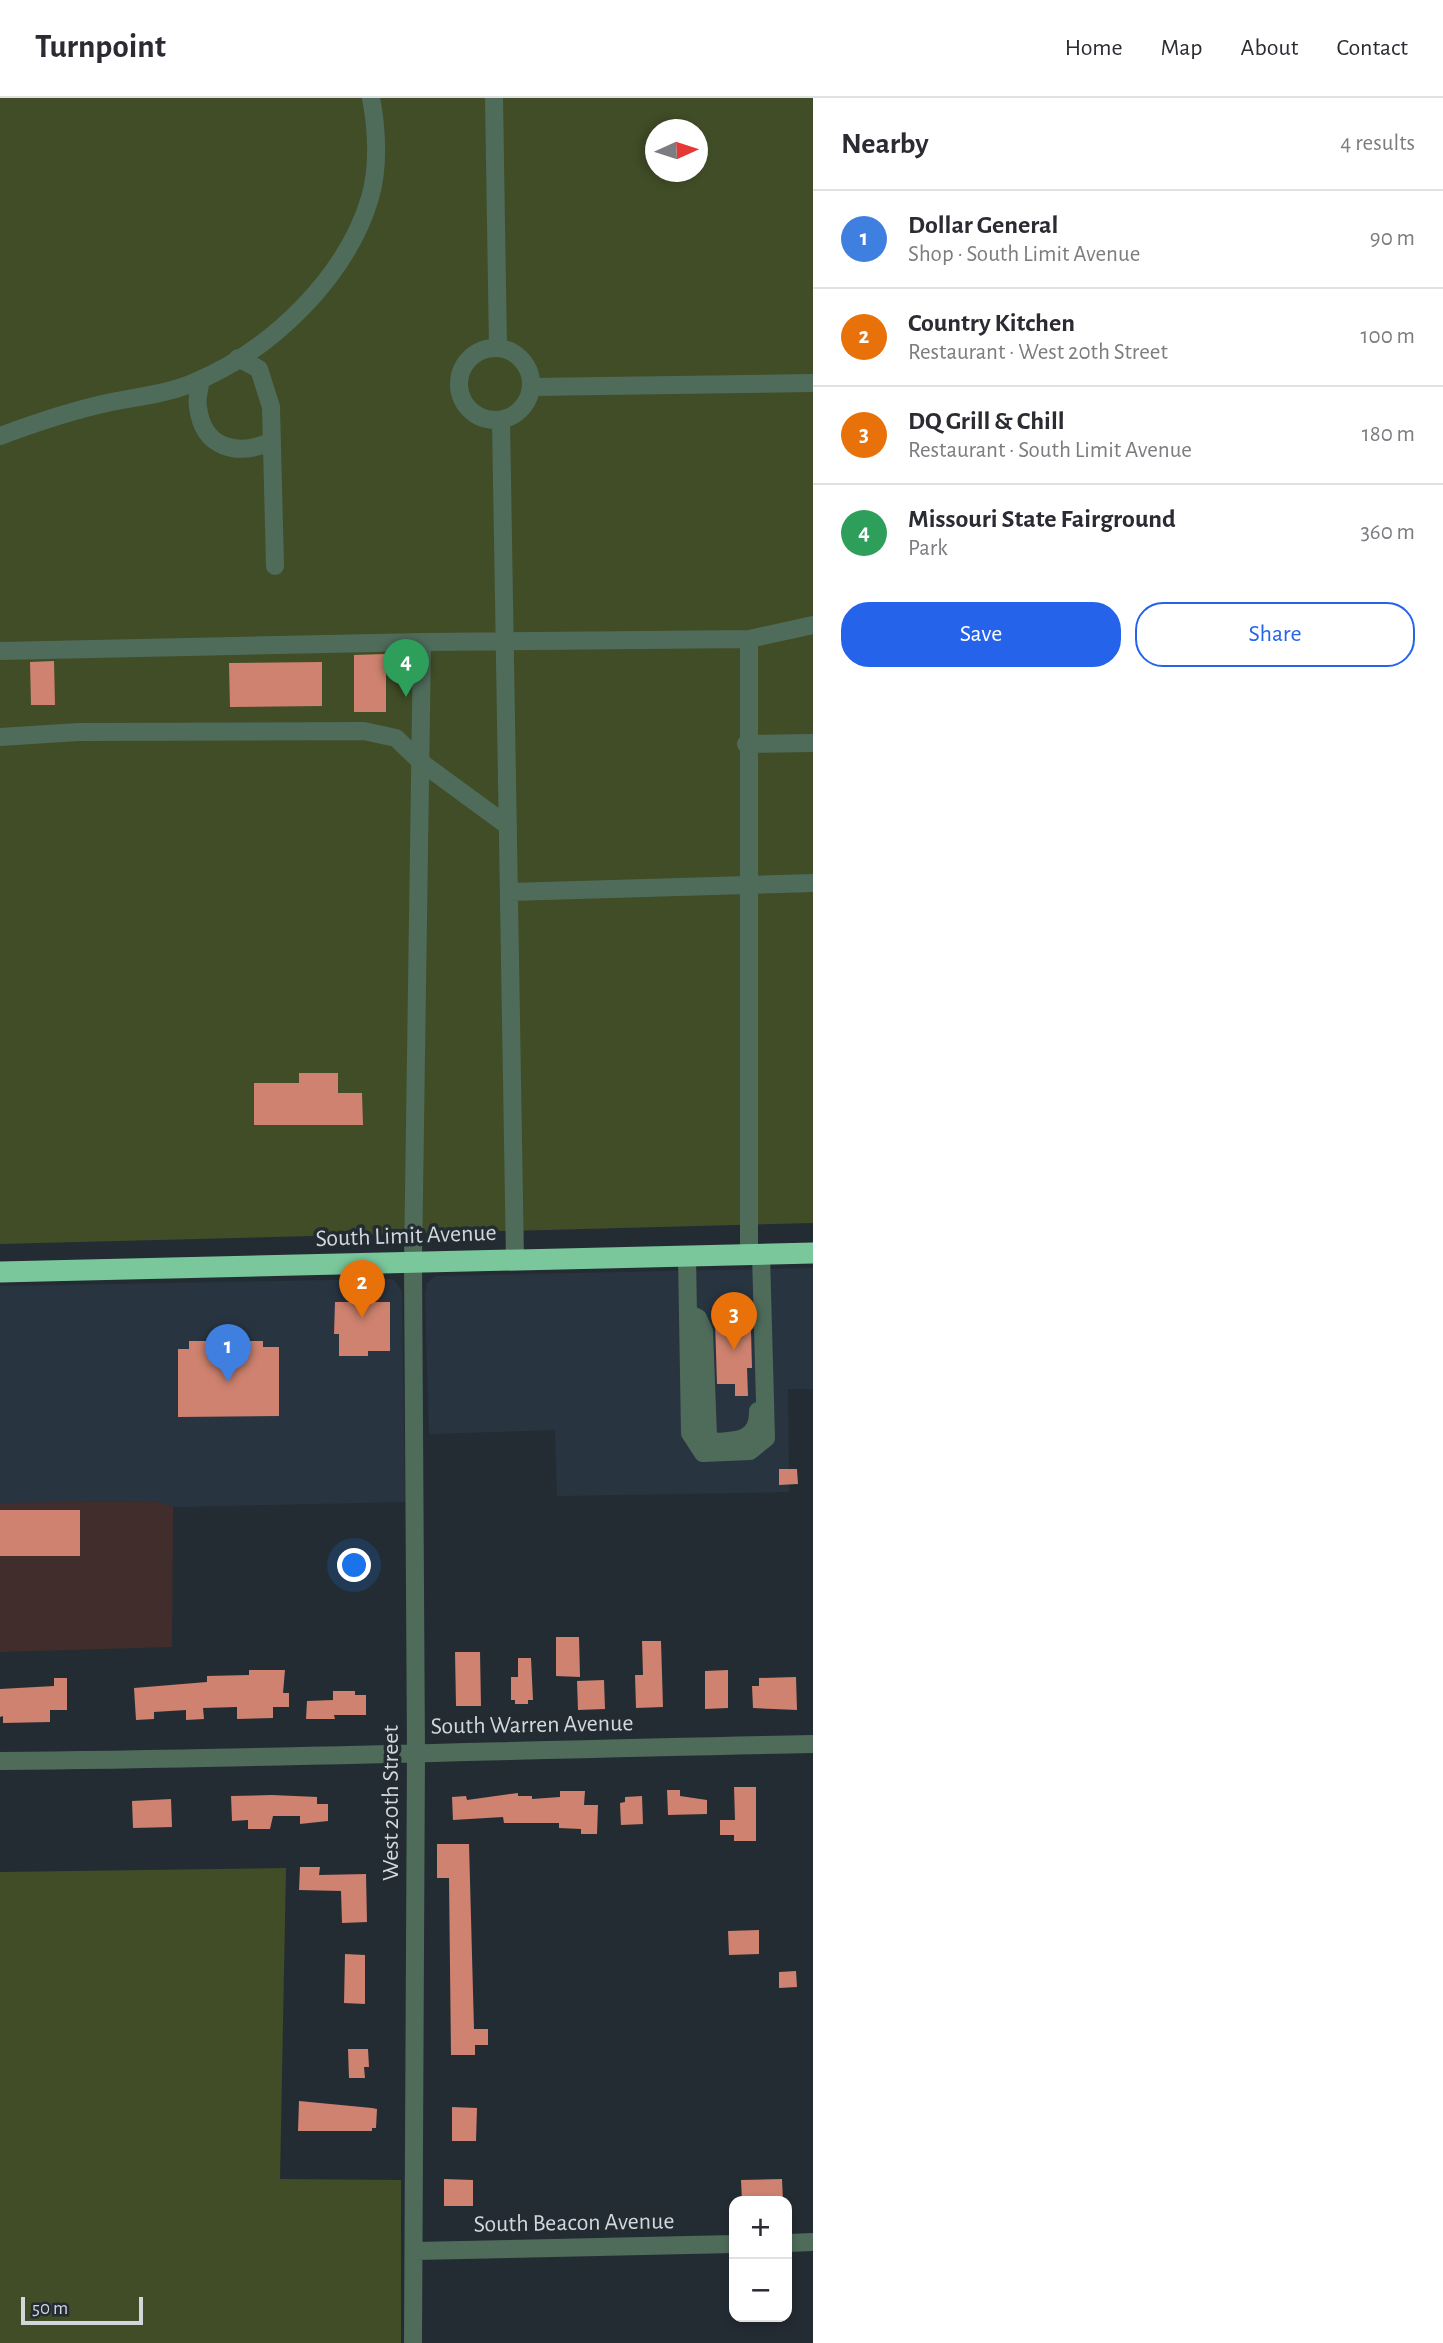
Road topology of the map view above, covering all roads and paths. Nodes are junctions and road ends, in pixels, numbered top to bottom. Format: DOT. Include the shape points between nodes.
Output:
graph roads {
  1 [pos="371,98"];
  2 [pos="494,98"];
  3 [pos="498,347"];
  4 [pos="238,358"];
  5 [pos="201,379"];
  6 [pos="813,383"];
  7 [pos="531,387"];
  8 [pos="500,420"];
  9 [pos="0,436"];
  10 [pos="272,441"];
  11 [pos="275,566"];
  12 [pos="813,625"];
  13 [pos="749,639"];
  14 [pos="422,642"];
  15 [pos="506,642"];
  16 [pos="0,651"];
  17 [pos="0,737"];
  18 [pos="813,743"];
  19 [pos="746,744"];
  20 [pos="422,763"];
  21 [pos="508,826"];
  22 [pos="813,884"];
  23 [pos="746,885"];
  24 [pos="510,892"];
  25 [pos="813,1253"];
  26 [pos="755,1254"];
  27 [pos="687,1256"];
  28 [pos="515,1260"];
  29 [pos="413,1263"];
  30 [pos="0,1272"];
  31 [pos="813,1744"];
  32 [pos="416,1752"];
  33 [pos="0,1761"];
  34 [pos="813,2242"];
  35 [pos="792,2243"];
  36 [pos="729,2244"];
  37 [pos="415,2251"];
  38 [pos="413,2343"];
  1 -- 4 [label="street" via="376,146 370,197 348,250 295,315"];
  2 -- 3 [label="street"];
  3 -- 7 [label="street" via="526,364"];
  3 -- 8 [label="street" via="472,355 459,375 458,387 468,409 489,420"];
  4 -- 5 [label="street"];
  4 -- 10 [label="street" via="259,369 271,407"];
  5 -- 9 [label="street" via="85,408"];
  5 -- 10 [label="street" via="197,406 206,432 239,451"];
  6 -- 7 [label="street"];
  7 -- 8 [label="street" via="522,409"];
  8 -- 15 [label="street"];
  10 -- 11 [label="street"];
  12 -- 13 [label="street"];
  13 -- 15 [label="street"];
  13 -- 19 [label="street"];
  14 -- 15 [label="street"];
  14 -- 16 [label="street"];
  14 -- 20 [label="street, West 20th Street"];
  15 -- 21 [label="street"];
  17 -- 20 [label="street" via="79,732 364,731 396,738"];
  18 -- 19 [label="street"];
  19 -- 23 [label="street"];
  20 -- 21 [label="street"];
  20 -- 29 [label="street, West 20th Street"];
  21 -- 24 [label="street"];
  22 -- 23 [label="street"];
  23 -- 24 [label="street"];
  23 -- 26 [label="street"];
  24 -- 28 [label="street"];
  25 -- 26 [label="highway, South Limit Avenue"];
  26 -- 27 [label="highway, South Limit Avenue"];
  26 -- 27 [label="street" via="758,1422 742,1441 714,1442 708,1436 704,1331 698,1318 688,1313"];
  27 -- 28 [label="highway, South Limit Avenue"];
  28 -- 29 [label="highway, South Limit Avenue"];
  29 -- 30 [label="highway, South Limit Avenue"];
  29 -- 32 [label="street, West 20th Street"];
  31 -- 32 [label="street, South Warren Avenue"];
  32 -- 33 [label="street, South Warren Avenue"];
  32 -- 37 [label="street, West 20th Street"];
  34 -- 35 [label="street"];
  36 -- 37 [label="street, South Beacon Avenue"];
  37 -- 38 [label="street, West 20th Street"];
}
